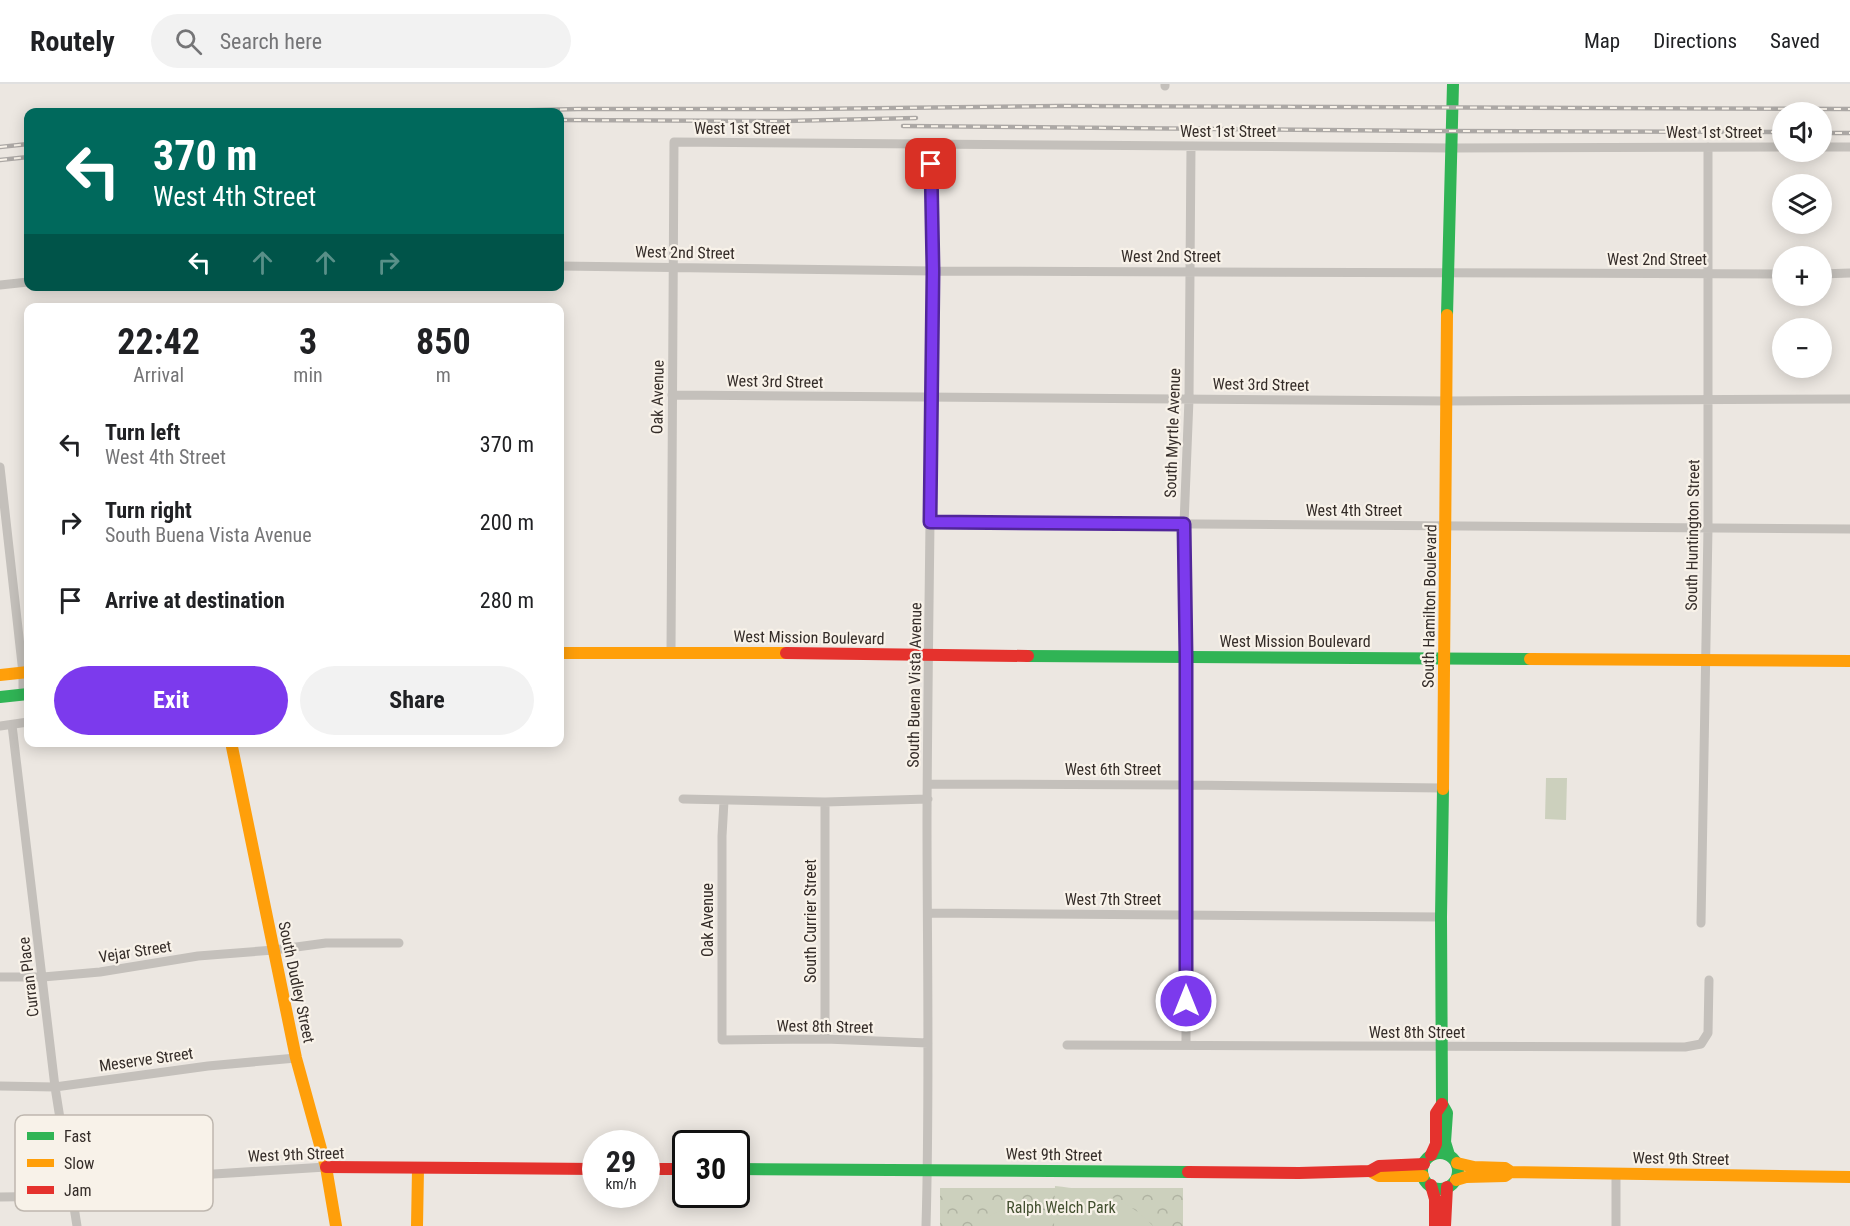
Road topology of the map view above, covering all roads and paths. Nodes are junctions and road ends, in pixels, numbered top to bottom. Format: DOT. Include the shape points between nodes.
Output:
graph roads {
  1 [pos="1453,84"];
  2 [pos="674,142"];
  3 [pos="931,144"];
  4 [pos="1191,146"];
  5 [pos="1708,147"];
  6 [pos="1772,147"];
  7 [pos="1832,147"];
  8 [pos="1850,147"];
  9 [pos="1452,148"];
  10 [pos="564,266"];
  11 [pos="674,266"];
  12 [pos="933,271"];
  13 [pos="1190,271"];
  14 [pos="1447,272"];
  15 [pos="1832,273"];
  16 [pos="1850,273"];
  17 [pos="1708,274"];
  18 [pos="1772,274"];
  19 [pos="24,282"];
  20 [pos="0,285"];
  21 [pos="672,395"];
  22 [pos="930,397"];
  23 [pos="1189,399"];
  24 [pos="1707,399"];
  25 [pos="1850,399"];
  26 [pos="1447,401"];
  27 [pos="0,467"];
  28 [pos="930,522"];
  29 [pos="1184,524"];
  30 [pos="1446,526"];
  31 [pos="1708,528"];
  32 [pos="1850,529"];
  33 [pos="671,652"];
  34 [pos="564,653"];
  35 [pos="930,655"];
  36 [pos="24,657"];
  37 [pos="1186,657"];
  38 [pos="1445,657"];
  39 [pos="1705,659"];
  40 [pos="1850,661"];
  41 [pos="24,673"];
  42 [pos="0,675"];
  43 [pos="24,694"];
  44 [pos="0,697"];
  45 [pos="24,723"];
  46 [pos="12,725"];
  47 [pos="0,726"];
  48 [pos="232,747"];
  49 [pos="928,784"];
  50 [pos="1185,784"];
  51 [pos="1442,788"];
  52 [pos="683,799"];
  53 [pos="928,799"];
  54 [pos="724,801"];
  55 [pos="825,802"];
  56 [pos="928,913"];
  57 [pos="1186,914"];
  58 [pos="1441,917"];
  59 [pos="1701,923"];
  60 [pos="399,943"];
  61 [pos="274,950"];
  62 [pos="0,977"];
  63 [pos="43,977"];
  64 [pos="1709,980"];
  65 [pos="825,1039"];
  66 [pos="722,1040"];
  67 [pos="928,1043"];
  68 [pos="1067,1045"];
  69 [pos="1186,1045"];
  70 [pos="1442,1047"];
  71 [pos="296,1058"];
  72 [pos="0,1086"];
  73 [pos="55,1087"];
  74 [pos="1442,1104"];
  75 [pos="59,1115"];
  76 [pos="1453,1159"];
  77 [pos="326,1167"];
  78 [pos="418,1169"];
  79 [pos="582,1169"];
  80 [pos="750,1169"];
  81 [pos="928,1169"];
  82 [pos="1427,1170"];
  83 [pos="1511,1172"];
  84 [pos="213,1174"];
  85 [pos="1616,1174"];
  86 [pos="1850,1176"];
  87 [pos="1452,1183"];
  88 [pos="0,1197"];
  89 [pos="15,1197"];
  90 [pos="74,1211"];
  91 [pos="77,1226"];
  92 [pos="336,1226"];
  93 [pos="417,1226"];
  94 [pos="926,1226"];
  95 [pos="1435,1226"];
  96 [pos="1445,1226"];
  97 [pos="1616,1226"];
  1 -- 9 [label="street, South Hamilton Boulevard"];
  2 -- 3 [label="street, West 1st Street"];
  2 -- 11 [label="street, Oak Avenue"];
  3 -- 4 [label="street, West 1st Street"];
  3 -- 12 [label="street, South Buena Vista Avenue"];
  4 -- 9 [label="street, West 1st Street"];
  4 -- 13 [label="street, South Myrtle Avenue"];
  5 -- 6 [label="street, West 1st Street"];
  5 -- 9 [label="street, West 1st Street"];
  5 -- 17 [label="street, South Huntington Street"];
  7 -- 8 [label="street"];
  9 -- 14 [label="street, South Hamilton Boulevard"];
  10 -- 11 [label="street, West 2nd Street"];
  11 -- 12 [label="street, West 2nd Street"];
  11 -- 21 [label="street, Oak Avenue"];
  12 -- 13 [label="street, West 2nd Street"];
  12 -- 22 [label="street, South Buena Vista Avenue"];
  13 -- 14 [label="street, West 2nd Street"];
  13 -- 23 [label="street, South Myrtle Avenue"];
  14 -- 17 [label="street, West 2nd Street"];
  14 -- 26 [label="street, South Hamilton Boulevard"];
  15 -- 16 [label="street"];
  17 -- 18 [label="street, West 2nd Street"];
  17 -- 24 [label="street, South Huntington Street"];
  19 -- 20 [label="street"];
  21 -- 22 [label="street, West 3rd Street"];
  21 -- 33 [label="street, Oak Avenue"];
  22 -- 23 [label="street, West 3rd Street"];
  22 -- 28 [label="street, South Buena Vista Avenue"];
  23 -- 26 [label="street, West 3rd Street"];
  23 -- 29 [label="street, South Myrtle Avenue"];
  24 -- 25 [label="street, West 3rd Street"];
  24 -- 26 [label="street, West 3rd Street"];
  24 -- 31 [label="street, South Huntington Street"];
  26 -- 30 [label="street, South Hamilton Boulevard"];
  27 -- 36 [label="street"];
  28 -- 29 [label="street, West 4th Street"];
  28 -- 35 [label="street, South Buena Vista Avenue"];
  29 -- 30 [label="street, West 4th Street"];
  29 -- 37 [label="street, South Myrtle Avenue"];
  30 -- 31 [label="street, West 4th Street"];
  30 -- 38 [label="street, South Hamilton Boulevard"];
  31 -- 32 [label="street, West 4th Street"];
  31 -- 39 [label="street, South Huntington Street"];
  33 -- 34 [label="street, West Mission Boulevard"];
  33 -- 35 [label="street, West Mission Boulevard"];
  35 -- 37 [label="street, West Mission Boulevard"];
  35 -- 49 [label="street, South Buena Vista Avenue"];
  37 -- 38 [label="street, West Mission Boulevard"];
  37 -- 50 [label="street, South Myrtle Avenue"];
  38 -- 39 [label="street, West Mission Boulevard"];
  38 -- 51 [label="street, South Hamilton Boulevard"];
  39 -- 40 [label="street, West Mission Boulevard"];
  39 -- 59 [label="street, South Huntington Street"];
  41 -- 42 [label="street"];
  43 -- 44 [label="street"];
  45 -- 46 [label="street"];
  46 -- 47 [label="street"];
  46 -- 63 [label="street, Curran Place"];
  48 -- 61 [label="street, South Dudley Street"];
  49 -- 50 [label="street, West 6th Street"];
  49 -- 53 [label="street, South Buena Vista Avenue"];
  50 -- 51 [label="street, West 6th Street"];
  50 -- 57 [label="street, South Myrtle Avenue"];
  51 -- 58 [label="street, South Hamilton Boulevard"];
  52 -- 54 [label="street"];
  53 -- 55 [label="street"];
  53 -- 56 [label="street, South Buena Vista Avenue"];
  54 -- 55 [label="street"];
  54 -- 66 [label="street, Oak Avenue"];
  55 -- 65 [label="street, South Currier Street"];
  56 -- 57 [label="street, West 7th Street"];
  56 -- 67 [label="street, South Buena Vista Avenue"];
  57 -- 58 [label="street, West 7th Street"];
  57 -- 69 [label="street, South Myrtle Avenue"];
  58 -- 70 [label="street, South Hamilton Boulevard"];
  60 -- 61 [label="street, Vejar Street" via="327,943"];
  61 -- 63 [label="street, Vejar Street"];
  61 -- 71 [label="street, South Dudley Street"];
  62 -- 63 [label="street, Vejar Street"];
  63 -- 73 [label="street, Curran Place"];
  64 -- 70 [label="street, West 8th Street" via="1708,1033 1701,1044"];
  65 -- 66 [label="street, West 8th Street"];
  65 -- 67 [label="street, West 8th Street"];
  67 -- 81 [label="street, South Buena Vista Avenue"];
  68 -- 69 [label="street, West 8th Street"];
  69 -- 70 [label="street, West 8th Street"];
  70 -- 74 [label="street, South Hamilton Boulevard"];
  71 -- 73 [label="street, Meserve Street"];
  71 -- 77 [label="street, South Dudley Street"];
  72 -- 73 [label="street, Meserve Street"];
  73 -- 75 [label="street, Curran Place"];
  74 -- 76 [label="street, South Hamilton Boulevard" via="1447,1113 1445,1142"];
  74 -- 82 [label="street, South Hamilton Boulevard" via="1436,1113 1436,1144"];
  76 -- 82 [label="street" via="1437,1153"];
  76 -- 83 [label="street, West 9th Street" via="1474,1167 1505,1168"];
  76 -- 87 [label="street" via="1458,1174"];
  77 -- 78 [label="street, West 9th Street"];
  77 -- 84 [label="street, West 9th Street"];
  77 -- 92 [label="street, South Dudley Street"];
  78 -- 79 [label="street, West 9th Street"];
  78 -- 93 [label="street"];
  80 -- 81 [label="street, West 9th Street"];
  81 -- 82 [label="street, West 9th Street" via="1370,1171 1379,1176"];
  81 -- 94 [label="street, South Buena Vista Avenue"];
  82 -- 87 [label="street" via="1442,1188"];
  82 -- 95 [label="street, South Hamilton Boulevard" via="1435,1199"];
  83 -- 85 [label="street, West 9th Street"];
  83 -- 87 [label="street, West 9th Street" via="1505,1176 1466,1177"];
  85 -- 86 [label="street, West 9th Street"];
  85 -- 97 [label="street"];
  87 -- 96 [label="street"];
  88 -- 89 [label="street, West 9th Street"];
  90 -- 91 [label="street, Curran Place"];
}
